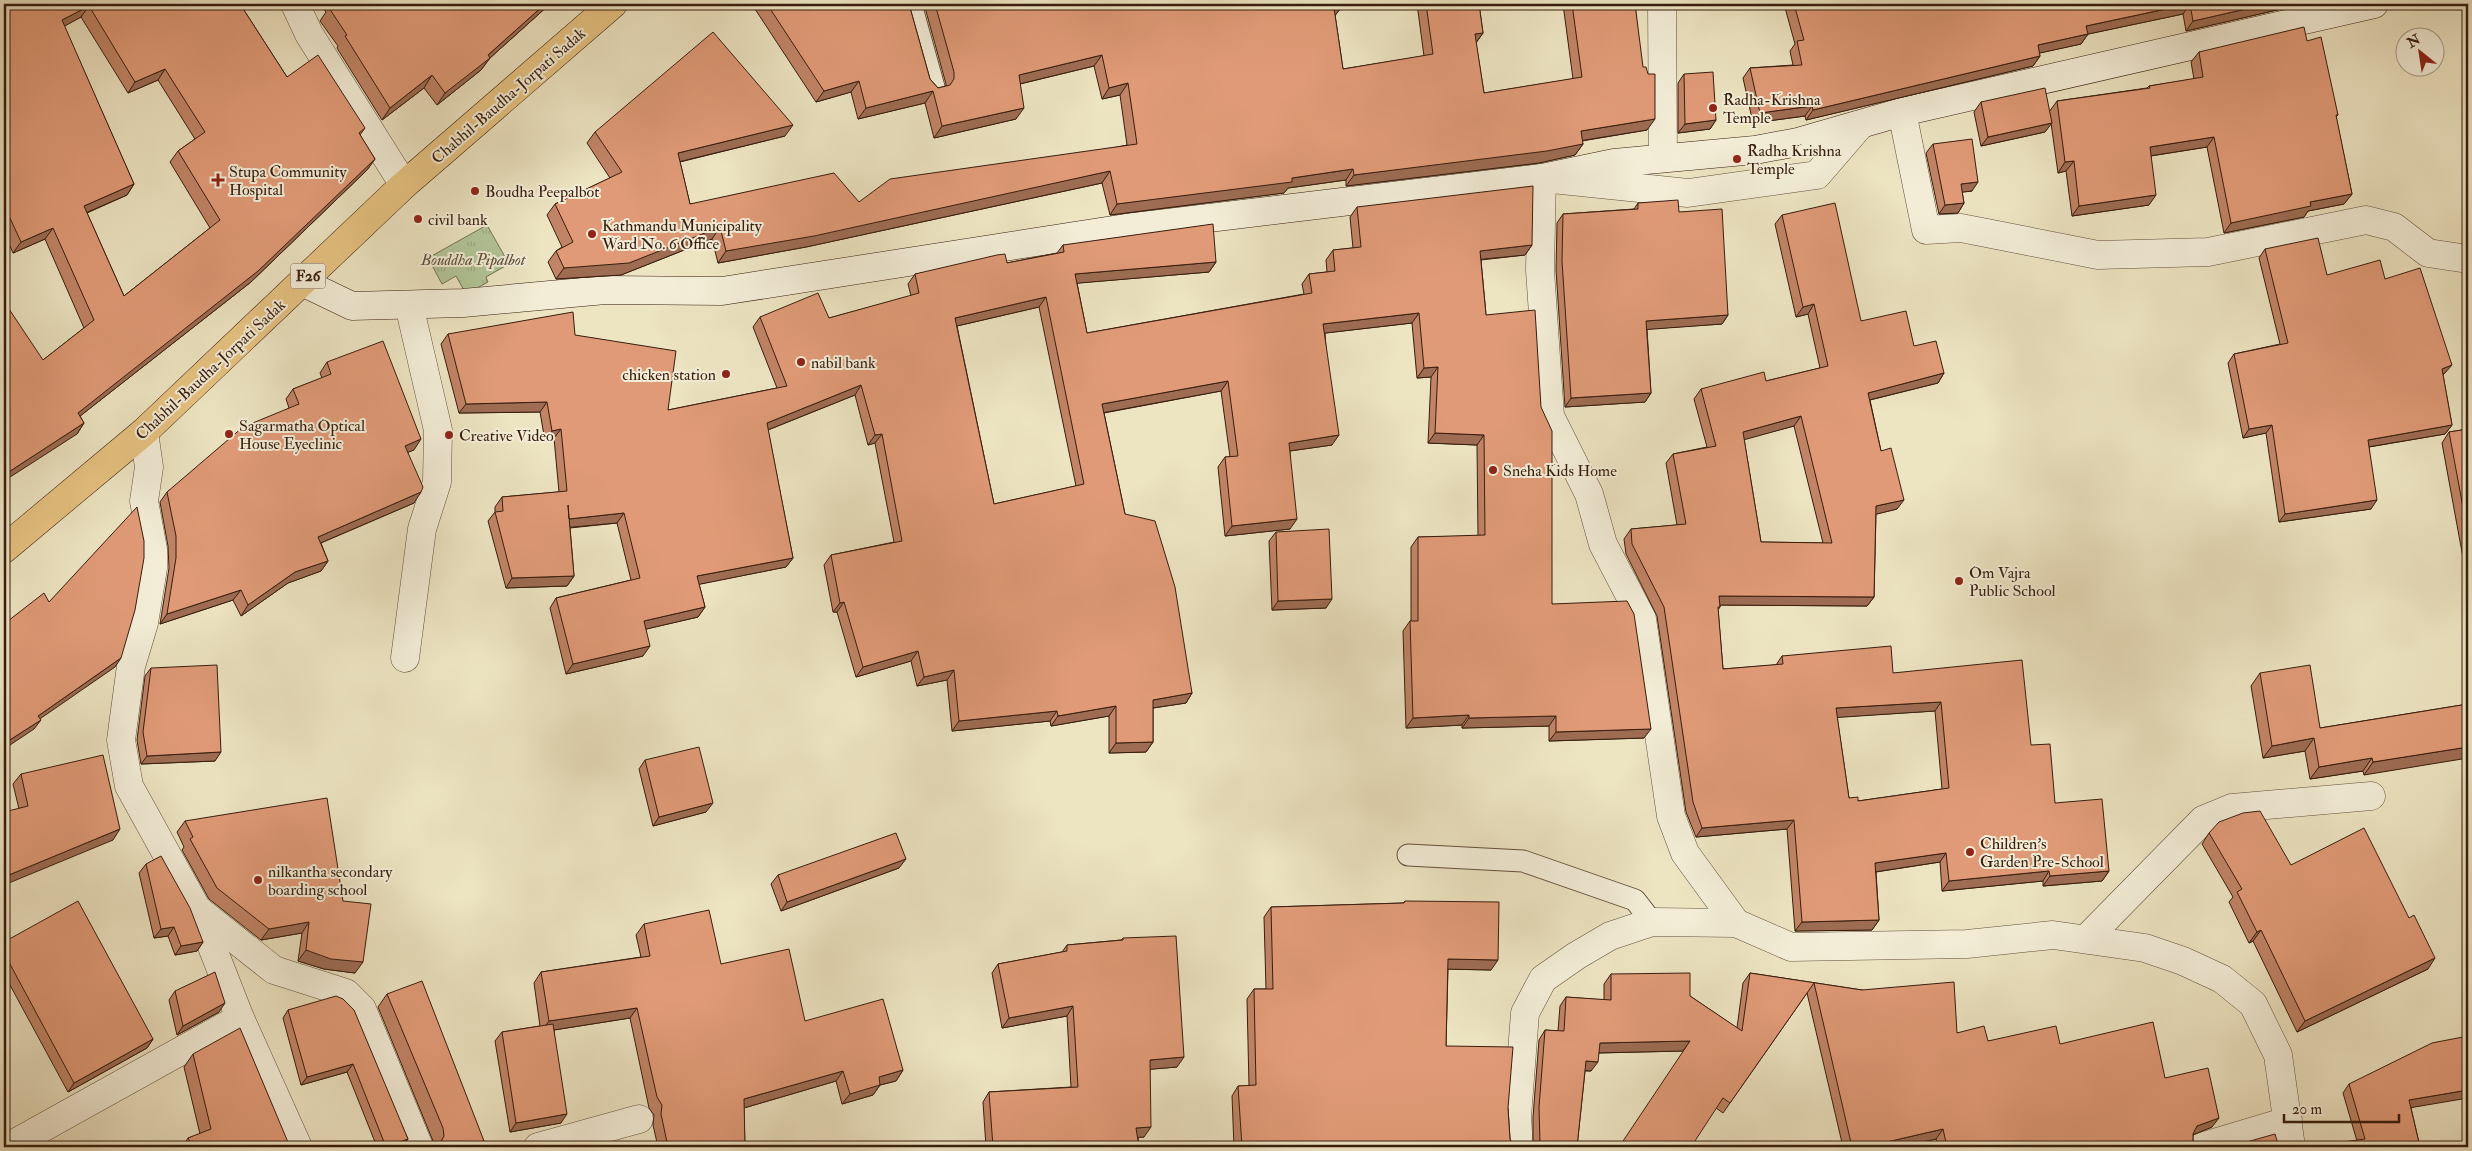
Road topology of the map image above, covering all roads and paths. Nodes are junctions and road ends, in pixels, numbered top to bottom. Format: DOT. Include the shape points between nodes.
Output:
graph roads {
  1 [pos="295,4"];
  2 [pos="613,4"];
  3 [pos="911,4"];
  4 [pos="1662,4"];
  5 [pos="2374,4"];
  6 [pos="934,87"];
  7 [pos="1902,112"];
  8 [pos="1860,125"];
  9 [pos="1663,158"];
  10 [pos="1542,178"];
  11 [pos="404,185"];
  12 [pos="2468,259"];
  13 [pos="302,282"];
  14 [pos="409,305"];
  15 [pos="144,432"];
  16 [pos="4,549"];
  17 [pos="405,658"];
  18 [pos="2371,796"];
  19 [pos="1408,855"];
  20 [pos="197,910"];
  21 [pos="1652,922"];
  22 [pos="1736,923"];
  23 [pos="2086,939"];
  24 [pos="240,1018"];
  25 [pos="639,1119"];
  26 [pos="2290,1134"];
  27 [pos="8,1147"];
  28 [pos="298,1147"];
  29 [pos="419,1147"];
  30 [pos="538,1147"];
  31 [pos="1519,1147"];
  32 [pos="2200,1147"];
  1 -- 11 [label="street" via="310,34"];
  2 -- 11 [label="main road, Chabhil-Baudha-Jorpati Sadak / F26"];
  3 -- 6 [label="lane"];
  4 -- 9 [label="street"];
  5 -- 7 [label="street"];
  7 -- 8 [label="street"];
  7 -- 12 [label="street" via="1926,230 1961,228 2098,255 2208,252 2366,220 2394,228 2428,253"];
  8 -- 9 [label="street" via="1772,147"];
  8 -- 10 [label="street" via="1817,175 1688,193"];
  9 -- 10 [label="street" via="1614,162"];
  10 -- 14 [label="street" via="1126,228 722,291 605,290"];
  10 -- 22 [label="street" via="1540,270 1550,416 1589,494 1603,544 1642,619 1671,816 1685,853"];
  11 -- 13 [label="main road, Chabhil-Baudha-Jorpati Sadak / F26"];
  13 -- 14 [label="street" via="352,306"];
  13 -- 15 [label="main road, Chabhil-Baudha-Jorpati Sadak / F26"];
  14 -- 17 [label="street" via="438,430 437,482 422,529"];
  15 -- 16 [label="main road, Chabhil-Baudha-Jorpati Sadak / F26"];
  15 -- 20 [label="street" via="149,467 144,501 153,549 153,568 144,623 131,666 121,740 129,786"];
  18 -- 23 [label="street" via="2232,808 2203,820"];
  19 -- 21 [label="lane" via="1522,861 1635,900"];
  20 -- 24 [label="street"];
  20 -- 29 [label="street" via="274,970 346,993 362,1009"];
  21 -- 22 [label="street"];
  21 -- 31 [label="street" via="1610,936 1543,979 1525,1013 1517,1117"];
  22 -- 23 [label="street" via="1791,948 1967,944 2053,935"];
  23 -- 26 [label="street" via="2145,948 2184,961 2222,979 2253,1004 2278,1055"];
  24 -- 27 [label="street"];
  24 -- 28 [label="street"];
  25 -- 30 [label="street"];
  26 -- 32 [label="street"];
}
